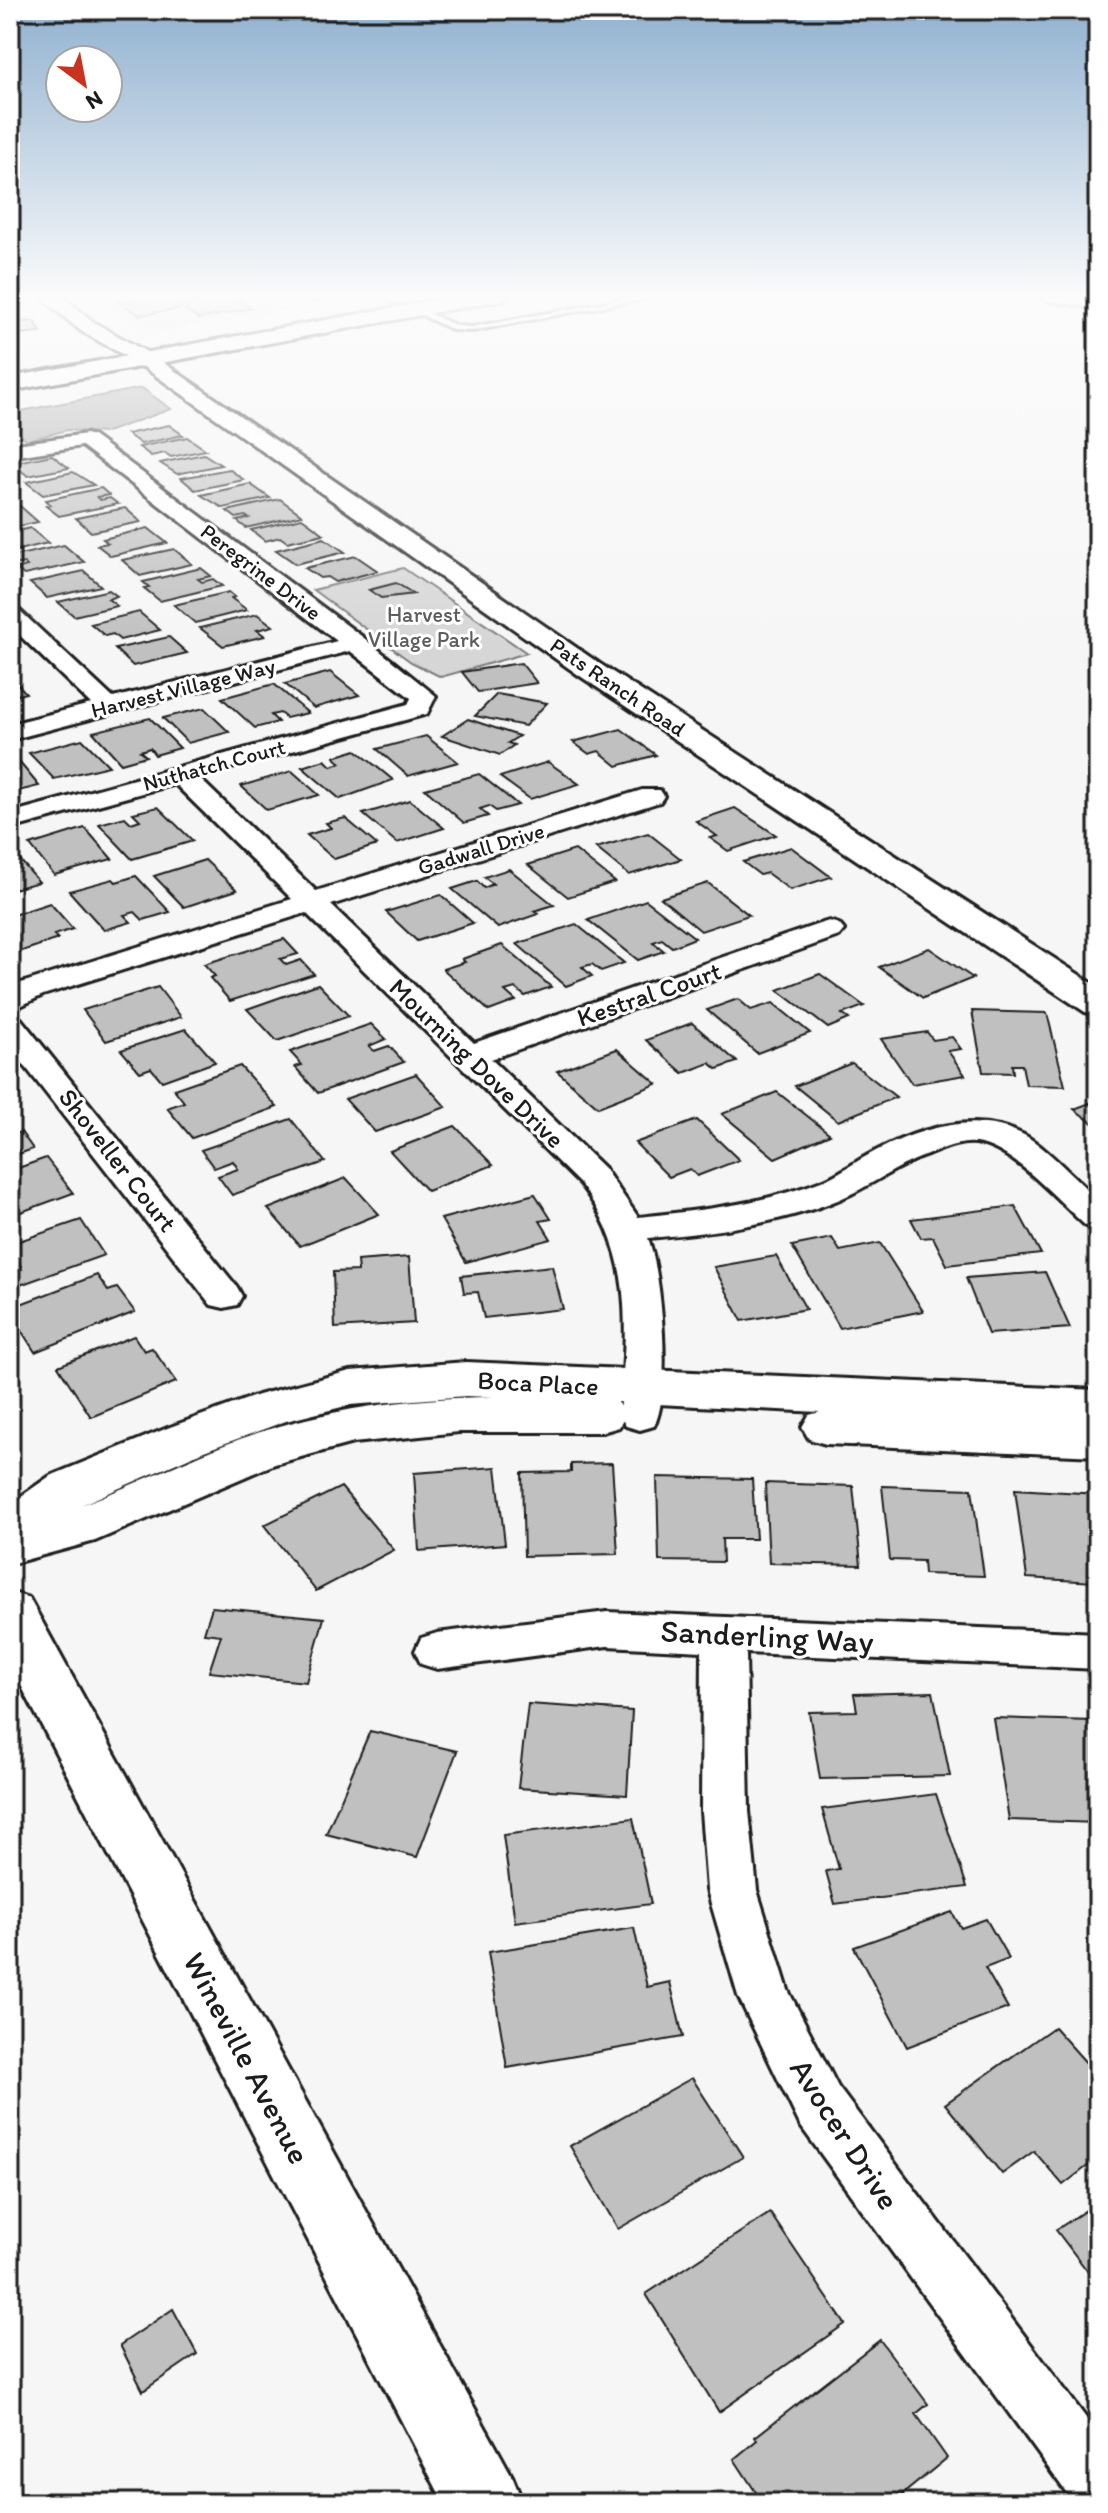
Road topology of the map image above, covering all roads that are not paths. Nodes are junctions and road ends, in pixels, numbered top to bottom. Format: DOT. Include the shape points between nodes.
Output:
graph roads {
  1 [pos="222,411"];
  2 [pos="10,451"];
  3 [pos="10,614"];
  4 [pos="349,639"];
  5 [pos="102,701"];
  6 [pos="418,709"];
  7 [pos="10,717"];
  8 [pos="10,732"];
  9 [pos="180,774"];
  10 [pos="651,796"];
  11 [pos="10,821"];
  12 [pos="311,902"];
  13 [pos="829,930"];
  14 [pos="10,1002"];
  15 [pos="1098,1004"];
  16 [pos="10,1026"];
  17 [pos="469,1056"];
  18 [pos="1098,1218"];
  19 [pos="628,1229"];
  20 [pos="224,1296"];
  21 [pos="641,1402"];
  22 [pos="1098,1407"];
  23 [pos="1098,1438"];
  24 [pos="10,1530"];
  25 [pos="10,1544"];
  26 [pos="10,1613"];
  27 [pos="724,1634"];
  28 [pos="437,1651"];
  29 [pos="1098,1651"];
  30 [pos="1098,2484"];
  31 [pos="485,2503"];
  1 -- 15 [label="main road, Pats Ranch Road" via="590,670"];
  2 -- 4 [label="street, Peregrine Drive" via="86,440"];
  3 -- 5 [label="street"];
  4 -- 5 [label="street, Harvest Village Way"];
  4 -- 6 [label="street, Peregrine Drive" via="424,696"];
  5 -- 7 [label="street, Harvest Village Way"];
  5 -- 8 [label="street, Harvest Village Way"];
  6 -- 9 [label="street, Nuthatch Court"];
  9 -- 11 [label="street, Nuthatch Court"];
  9 -- 12 [label="street, Mourning Dove Drive"];
  10 -- 12 [label="street, Gadwall Drive"];
  12 -- 14 [label="street" via="32,989"];
  12 -- 17 [label="street, Mourning Dove Drive"];
  13 -- 17 [label="street, Kestral Court"];
  16 -- 20 [label="street, Shoveller Court"];
  17 -- 19 [label="street, Mourning Dove Drive" via="592,1176"];
  18 -- 19 [label="street" via="1013,1143 979,1132 949,1135 886,1159 838,1187 775,1207 725,1219"];
  19 -- 21 [label="street, Mourning Dove Drive" via="641,1286"];
  21 -- 22 [label="main road, Boca Place"];
  21 -- 23 [label="main road, Boca Place"];
  21 -- 24 [label="main road, Boca Place" via="466,1379 350,1388 275,1407 68,1489"];
  21 -- 25 [label="main road, Boca Place" via="395,1418 319,1433 247,1454 85,1524"];
  26 -- 31 [label="main road, Wineville Avenue"];
  27 -- 28 [label="street, Sanderling Way" via="607,1629"];
  27 -- 29 [label="street, Sanderling Way"];
  27 -- 30 [label="street, Avocer Drive" via="725,1811 732,1890 764,1996 819,2106"];
}
